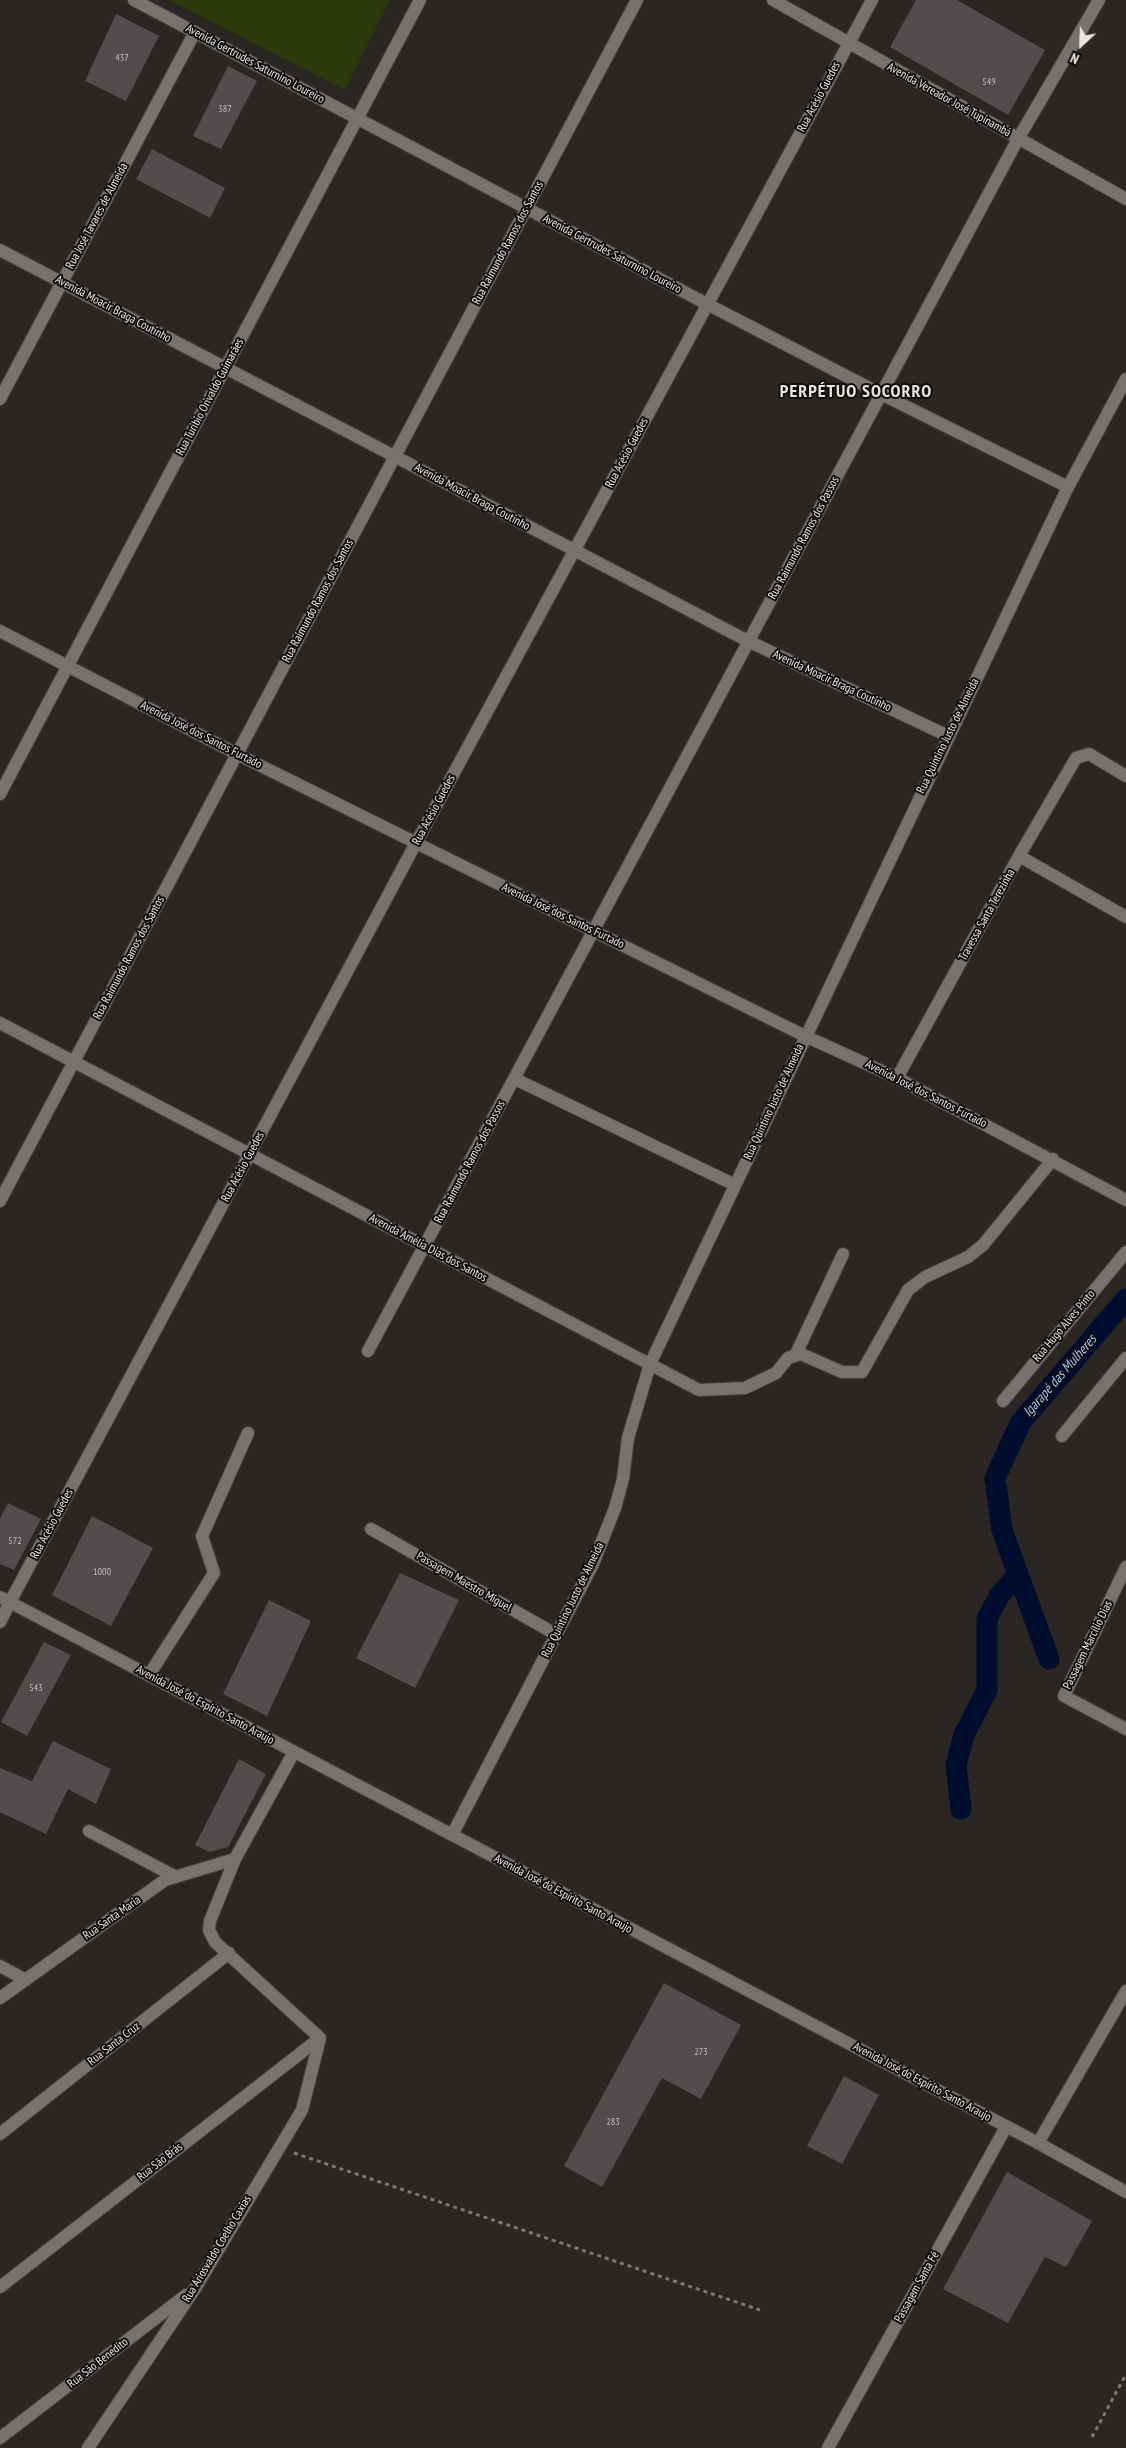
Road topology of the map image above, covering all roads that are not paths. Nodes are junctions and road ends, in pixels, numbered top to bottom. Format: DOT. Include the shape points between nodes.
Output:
graph roads {
  1 [pos="134,0"];
  2 [pos="420,0"];
  3 [pos="637,0"];
  4 [pos="772,0"];
  5 [pos="872,0"];
  6 [pos="1099,0"];
  7 [pos="195,32"];
  8 [pos="849,43"];
  9 [pos="358,118"];
  10 [pos="1018,139"];
  11 [pos="1126,199"];
  12 [pos="526,209"];
  13 [pos="0,250"];
  14 [pos="62,282"];
  15 [pos="707,304"];
  16 [pos="226,368"];
  17 [pos="1126,379"];
  18 [pos="881,394"];
  19 [pos="0,400"];
  20 [pos="395,456"];
  21 [pos="1068,487"];
  22 [pos="574,550"];
  23 [pos="0,631"];
  24 [pos="748,641"];
  25 [pos="68,666"];
  26 [pos="948,736"];
  27 [pos="237,754"];
  28 [pos="1126,776"];
  29 [pos="0,794"];
  30 [pos="416,843"];
  31 [pos="1019,856"];
  32 [pos="1126,917"];
  33 [pos="592,930"];
  34 [pos="0,1024"];
  35 [pos="805,1036"];
  36 [pos="74,1062"];
  37 [pos="515,1078"];
  38 [pos="897,1078"];
  39 [pos="250,1154"];
  40 [pos="1053,1159"];
  41 [pos="735,1186"];
  42 [pos="1126,1200"];
  43 [pos="0,1201"];
  44 [pos="424,1247"];
  45 [pos="1126,1252"];
  46 [pos="843,1254"];
  47 [pos="368,1351"];
  48 [pos="795,1356"];
  49 [pos="1126,1358"];
  50 [pos="650,1364"];
  51 [pos="1003,1401"];
  52 [pos="248,1433"];
  53 [pos="1062,1436"];
  54 [pos="371,1529"];
  55 [pos="1126,1567"];
  56 [pos="5,1599"];
  57 [pos="0,1622"];
  58 [pos="557,1635"];
  59 [pos="149,1675"];
  60 [pos="1126,1728"];
  61 [pos="294,1752"];
  62 [pos="89,1831"];
  63 [pos="452,1835"];
  64 [pos="235,1859"];
  65 [pos="176,1877"];
  66 [pos="228,1954"];
  67 [pos="0,1966"];
  68 [pos="26,1980"];
  69 [pos="1126,1990"];
  70 [pos="0,1998"];
  71 [pos="320,2038"];
  72 [pos="1006,2126"];
  73 [pos="0,2134"];
  74 [pos="1038,2143"];
  75 [pos="1126,2192"];
  76 [pos="0,2287"];
  77 [pos="196,2287"];
  78 [pos="0,2438"];
  79 [pos="88,2448"];
  80 [pos="828,2448"];
  1 -- 7 [label="street, Avenida Gertrudes Saturnino Loureiro"];
  2 -- 9 [label="street, Rua Turibio Orivaldo Guimarães"];
  3 -- 12 [label="street, Rua Raimundo Ramos dos Santos"];
  4 -- 8 [label="street, Avenida Vereador José Tupinambá"];
  5 -- 8 [label="street, Rua Acésio Guedes"];
  6 -- 10 [label="street, Rua Raimundo Ramos dos Passos"];
  7 -- 9 [label="street, Avenida Gertrudes Saturnino Loureiro"];
  7 -- 14 [label="street, Rua José Tavares de Almeida"];
  8 -- 10 [label="street, Avenida Vereador José Tupinambá"];
  8 -- 15 [label="street, Rua Acésio Guedes"];
  9 -- 12 [label="street, Avenida Gertrudes Saturnino Loureiro"];
  9 -- 16 [label="street, Rua Turibio Orivaldo Guimarães"];
  10 -- 11 [label="street, Avenida Vereador José Tupinambá"];
  10 -- 18 [label="street, Rua Raimundo Ramos dos Passos"];
  12 -- 15 [label="street, Avenida Gertrudes Saturnino Loureiro"];
  12 -- 20 [label="street, Rua Raimundo Ramos dos Santos"];
  13 -- 14 [label="street, Avenida Moacir Braga Coutinho"];
  14 -- 16 [label="street, Avenida Moacir Braga Coutinho"];
  14 -- 19 [label="street, Rua José Tavares de Almeida"];
  15 -- 18 [label="street, Avenida Gertrudes Saturnino Loureiro"];
  15 -- 22 [label="street, Rua Acésio Guedes"];
  16 -- 20 [label="street, Avenida Moacir Braga Coutinho"];
  16 -- 25 [label="street, Rua Turibio Orivaldo Guimarães"];
  17 -- 21 [label="street, Rua Quintino Justo de Almeida"];
  18 -- 21 [label="street, Avenida Gertrudes Saturnino Loureiro"];
  18 -- 24 [label="street, Rua Raimundo Ramos dos Passos"];
  20 -- 22 [label="street, Avenida Moacir Braga Coutinho"];
  20 -- 27 [label="street, Rua Raimundo Ramos dos Santos"];
  21 -- 26 [label="street, Rua Quintino Justo de Almeida"];
  22 -- 24 [label="street, Avenida Moacir Braga Coutinho"];
  22 -- 30 [label="street, Rua Acésio Guedes"];
  23 -- 25 [label="street, Avenida José dos Santos Furtado"];
  24 -- 26 [label="street, Avenida Moacir Braga Coutinho"];
  24 -- 33 [label="street, Rua Raimundo Ramos dos Passos"];
  25 -- 27 [label="street, Avenida José dos Santos Furtado"];
  25 -- 29 [label="street, Rua Turibio Orivaldo Guimarães"];
  26 -- 35 [label="street, Rua Quintino Justo de Almeida"];
  27 -- 30 [label="street, Avenida José dos Santos Furtado"];
  27 -- 36 [label="street, Rua Raimundo Ramos dos Santos"];
  28 -- 31 [label="street, Travessa Santa Terezinha" via="1089,754 1076,758"];
  30 -- 33 [label="street, Avenida José dos Santos Furtado"];
  30 -- 39 [label="street, Rua Acésio Guedes"];
  31 -- 32 [label="street"];
  31 -- 38 [label="street, Travessa Santa Terezinha"];
  33 -- 35 [label="street, Avenida José dos Santos Furtado"];
  33 -- 37 [label="street, Rua Raimundo Ramos dos Passos"];
  34 -- 36 [label="street, Avenida Amélia Dias dos Santos"];
  35 -- 38 [label="street, Avenida José dos Santos Furtado"];
  35 -- 41 [label="street, Rua Quintino Justo de Almeida"];
  36 -- 39 [label="street, Avenida Amélia Dias dos Santos"];
  36 -- 43 [label="street, Rua Raimundo Ramos dos Santos"];
  37 -- 41 [label="street"];
  37 -- 44 [label="street, Rua Raimundo Ramos dos Passos"];
  38 -- 40 [label="street, Avenida José dos Santos Furtado"];
  39 -- 44 [label="street, Avenida Amélia Dias dos Santos"];
  39 -- 56 [label="street, Rua Acésio Guedes"];
  40 -- 42 [label="street, Avenida José dos Santos Furtado"];
  40 -- 48 [label="street" via="983,1245 968,1258 925,1277 908,1290 862,1372 842,1372 800,1354"];
  41 -- 50 [label="street, Rua Quintino Justo de Almeida"];
  44 -- 47 [label="street, Rua Raimundo Ramos dos Passos"];
  44 -- 50 [label="street, Avenida Amélia Dias dos Santos"];
  45 -- 51 [label="street, Rua Hugo Alves Pinto"];
  46 -- 48 [label="street"];
  48 -- 50 [label="street, Avenida Amélia Dias dos Santos" via="788,1358 776,1373 745,1388 699,1390"];
  49 -- 53 [label="street"];
  50 -- 58 [label="street, Rua Quintino Justo de Almeida" via="628,1438 623,1479 615,1508 593,1564"];
  52 -- 59 [label="street" via="202,1536 214,1573"];
  54 -- 58 [label="street, Passagem Maestro Miguel"];
  55 -- 60 [label="street, Passagem Marcílio Dias" via="1064,1696"];
  56 -- 57 [label="street, Rua Acésio Guedes"];
  56 -- 59 [label="street, Avenida José do Espírito Santo Araujo"];
  58 -- 63 [label="street, Rua Quintino Justo de Almeida"];
  59 -- 61 [label="street, Avenida José do Espírito Santo Araujo"];
  61 -- 63 [label="street, Avenida José do Espírito Santo Araujo"];
  61 -- 64 [label="street"];
  62 -- 65 [label="street"];
  63 -- 72 [label="street, Avenida José do Espírito Santo Araujo"];
  64 -- 65 [label="street, Rua Santa Maria"];
  64 -- 66 [label="street" via="209,1930 215,1942"];
  65 -- 68 [label="street, Rua Santa Maria" via="165,1880"];
  66 -- 71 [label="street"];
  66 -- 73 [label="street, Rua Santa Cruz"];
  67 -- 68 [label="street"];
  68 -- 70 [label="street, Rua Santa Maria"];
  69 -- 74 [label="street"];
  71 -- 76 [label="street, Rua São Brás"];
  71 -- 77 [label="street, Rua Ariosvaldo Coelho Caxias" via="302,2110"];
  72 -- 74 [label="street, Avenida José do Espírito Santo Araujo"];
  72 -- 80 [label="street, Passagem Santa Fé"];
  74 -- 75 [label="street, Avenida José do Espírito Santo Araujo"];
  77 -- 78 [label="street, Rua São Benedito"];
  77 -- 79 [label="street, Rua Ariosvaldo Coelho Caxias"];
}
